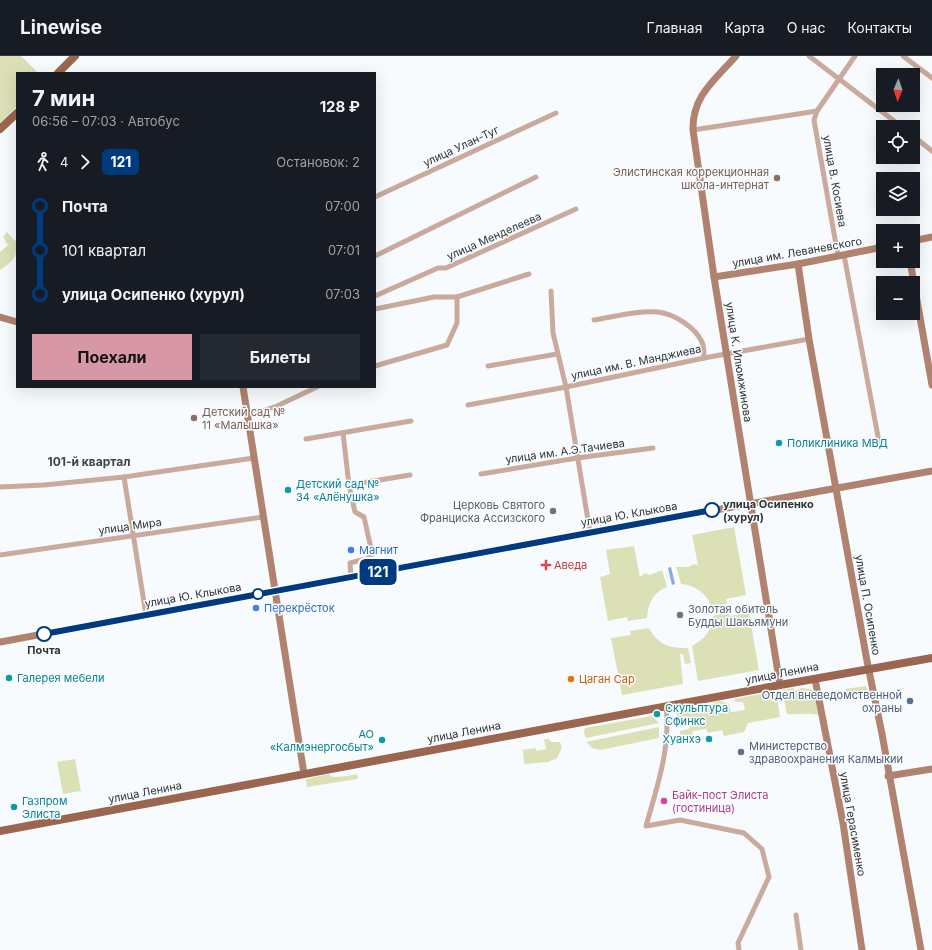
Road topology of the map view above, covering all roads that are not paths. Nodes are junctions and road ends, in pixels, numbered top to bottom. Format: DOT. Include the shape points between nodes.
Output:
graph roads {
  1 [pos="76,56"];
  2 [pos="736,56"];
  3 [pos="809,56"];
  4 [pos="855,56"];
  5 [pos="903,56"];
  6 [pos="59,72"];
  7 [pos="839,78"];
  8 [pos="932,78"];
  9 [pos="817,111"];
  10 [pos="556,113"];
  11 [pos="16,114"];
  12 [pos="893,120"];
  13 [pos="0,129"];
  14 [pos="693,130"];
  15 [pos="920,142"];
  16 [pos="932,151"];
  17 [pos="536,177"];
  18 [pos="376,197"];
  19 [pos="576,209"];
  20 [pos="932,237"];
  21 [pos="920,240"];
  22 [pos="876,248"];
  23 [pos="841,255"];
  24 [pos="376,256"];
  25 [pos="798,264"];
  26 [pos="911,268"];
  27 [pos="528,274"];
  28 [pos="714,277"];
  29 [pos="551,291"];
  30 [pos="376,296"];
  31 [pos="457,297"];
  32 [pos="376,309"];
  33 [pos="0,317"];
  34 [pos="594,320"];
  35 [pos="16,322"];
  36 [pos="809,340"];
  37 [pos="557,354"];
  38 [pos="728,354"];
  39 [pos="704,358"];
  40 [pos="376,366"];
  41 [pos="488,366"];
  42 [pos="932,385"];
  43 [pos="566,387"];
  44 [pos="243,388"];
  45 [pos="315,388"];
  46 [pos="468,405"];
  47 [pos="247,416"];
  48 [pos="411,421"];
  49 [pos="343,433"];
  50 [pos="306,439"];
  51 [pos="879,442"];
  52 [pos="653,448"];
  53 [pos="254,458"];
  54 [pos="577,458"];
  55 [pos="932,471"];
  56 [pos="481,474"];
  57 [pos="410,475"];
  58 [pos="124,477"];
  59 [pos="349,485"];
  60 [pos="0,487"];
  61 [pos="837,488"];
  62 [pos="751,503"];
  63 [pos="263,517"];
  64 [pos="590,532"];
  65 [pos="133,536"];
  66 [pos="0,555"];
  67 [pos="351,577"];
  68 [pos="275,591"];
  69 [pos="146,615"];
  70 [pos="0,642"];
  71 [pos="932,658"];
  72 [pos="869,669"];
  73 [pos="815,679"];
  74 [pos="780,685"];
  75 [pos="666,706"];
  76 [pos="932,769"];
  77 [pos="304,774"];
  78 [pos="888,776"];
  79 [pos="0,831"];
  80 [pos="796,916"];
  81 [pos="740,950"];
  82 [pos="801,950"];
  83 [pos="862,950"];
  84 [pos="921,950"];
  1 -- 6 [label="main road"];
  2 -- 14 [label="main road, улица К. Илюмжинова" via="700,97 694,114"];
  3 -- 7 [label="street"];
  4 -- 7 [label="street"];
  5 -- 8 [label="street"];
  7 -- 9 [label="street"];
  7 -- 12 [label="street"];
  9 -- 14 [label="street"];
  9 -- 23 [label="street, улица В. Косиева" via="814,120"];
  10 -- 18 [label="street, улица Улан-Туг"];
  11 -- 13 [label="main road"];
  14 -- 28 [label="main road, улица К. Илюмжинова"];
  15 -- 16 [label="street"];
  17 -- 24 [label="street"];
  19 -- 30 [label="street, улица Менделеева" via="446,268 438,268"];
  20 -- 21 [label="main road"];
  22 -- 23 [label="main road, улица им. Леваневского"];
  23 -- 25 [label="main road, улица им. Леваневского"];
  23 -- 51 [label="street"];
  25 -- 28 [label="main road, улица им. Леваневского"];
  25 -- 36 [label="main road, улица П. Осипенко"];
  26 -- 42 [label="main road"];
  27 -- 31 [label="street"];
  28 -- 38 [label="main road, улица К. Илюмжинова"];
  29 -- 37 [label="street"];
  31 -- 32 [label="street" via="434,297"];
  31 -- 40 [label="street" via="457,323 447,345"];
  33 -- 35 [label="main road"];
  34 -- 39 [label="street" via="660,312 696,332 703,344"];
  36 -- 38 [label="street, улица им. В. Манджиева"];
  36 -- 61 [label="main road, улица П. Осипенко"];
  37 -- 41 [label="street"];
  37 -- 43 [label="street"];
  38 -- 39 [label="street, улица им. В. Манджиева"];
  38 -- 62 [label="main road, улица К. Илюмжинова"];
  39 -- 43 [label="street, улица им. В. Манджиева"];
  43 -- 46 [label="street, улица им. В. Манджиева"];
  43 -- 54 [label="street"];
  44 -- 47 [label="main road"];
  45 -- 47 [label="street" via="277,406"];
  47 -- 53 [label="main road"];
  48 -- 49 [label="street"];
  49 -- 50 [label="street"];
  49 -- 59 [label="street"];
  52 -- 54 [label="street, улица им. А.Э.Тачиева"];
  53 -- 58 [label="street"];
  53 -- 63 [label="main road"];
  54 -- 56 [label="street, улица им. А.Э.Тачиева"];
  54 -- 64 [label="street"];
  55 -- 61 [label="main road, улица Ю. Клыкова"];
  57 -- 59 [label="street"];
  58 -- 60 [label="street"];
  58 -- 65 [label="street"];
  59 -- 67 [label="street" via="355,512 364,517 372,552 370,558 350,563"];
  61 -- 62 [label="main road, улица Ю. Клыкова"];
  61 -- 72 [label="main road, улица П. Осипенко"];
  62 -- 64 [label="main road, улица Ю. Клыкова"];
  62 -- 74 [label="main road, улица К. Илюмжинова"];
  63 -- 65 [label="street, улица Мира"];
  63 -- 68 [label="main road"];
  64 -- 67 [label="main road, улица Ю. Клыкова"];
  65 -- 66 [label="street, улица Мира"];
  65 -- 69 [label="street"];
  67 -- 68 [label="main road, улица Ю. Клыкова"];
  68 -- 69 [label="main road, улица Ю. Клыкова"];
  68 -- 77 [label="main road"];
  69 -- 70 [label="main road, улица Ю. Клыкова"];
  71 -- 72 [label="main road, улица Ленина"];
  72 -- 73 [label="main road, улица Ленина"];
  72 -- 78 [label="main road, улица П. Осипенко"];
  73 -- 74 [label="main road, улица Ленина"];
  73 -- 83 [label="main road, улица Герасименко" via="843,823"];
  74 -- 75 [label="main road, улица Ленина"];
  75 -- 77 [label="main road, улица Ленина"];
  75 -- 81 [label="street" via="668,722 662,766 646,826 680,820 744,833 762,850 769,877 738,943"];
  76 -- 78 [label="main road"];
  77 -- 79 [label="main road, улица Ленина"];
  78 -- 84 [label="main road, улица П. Осипенко"];
  80 -- 82 [label="street"];
}
